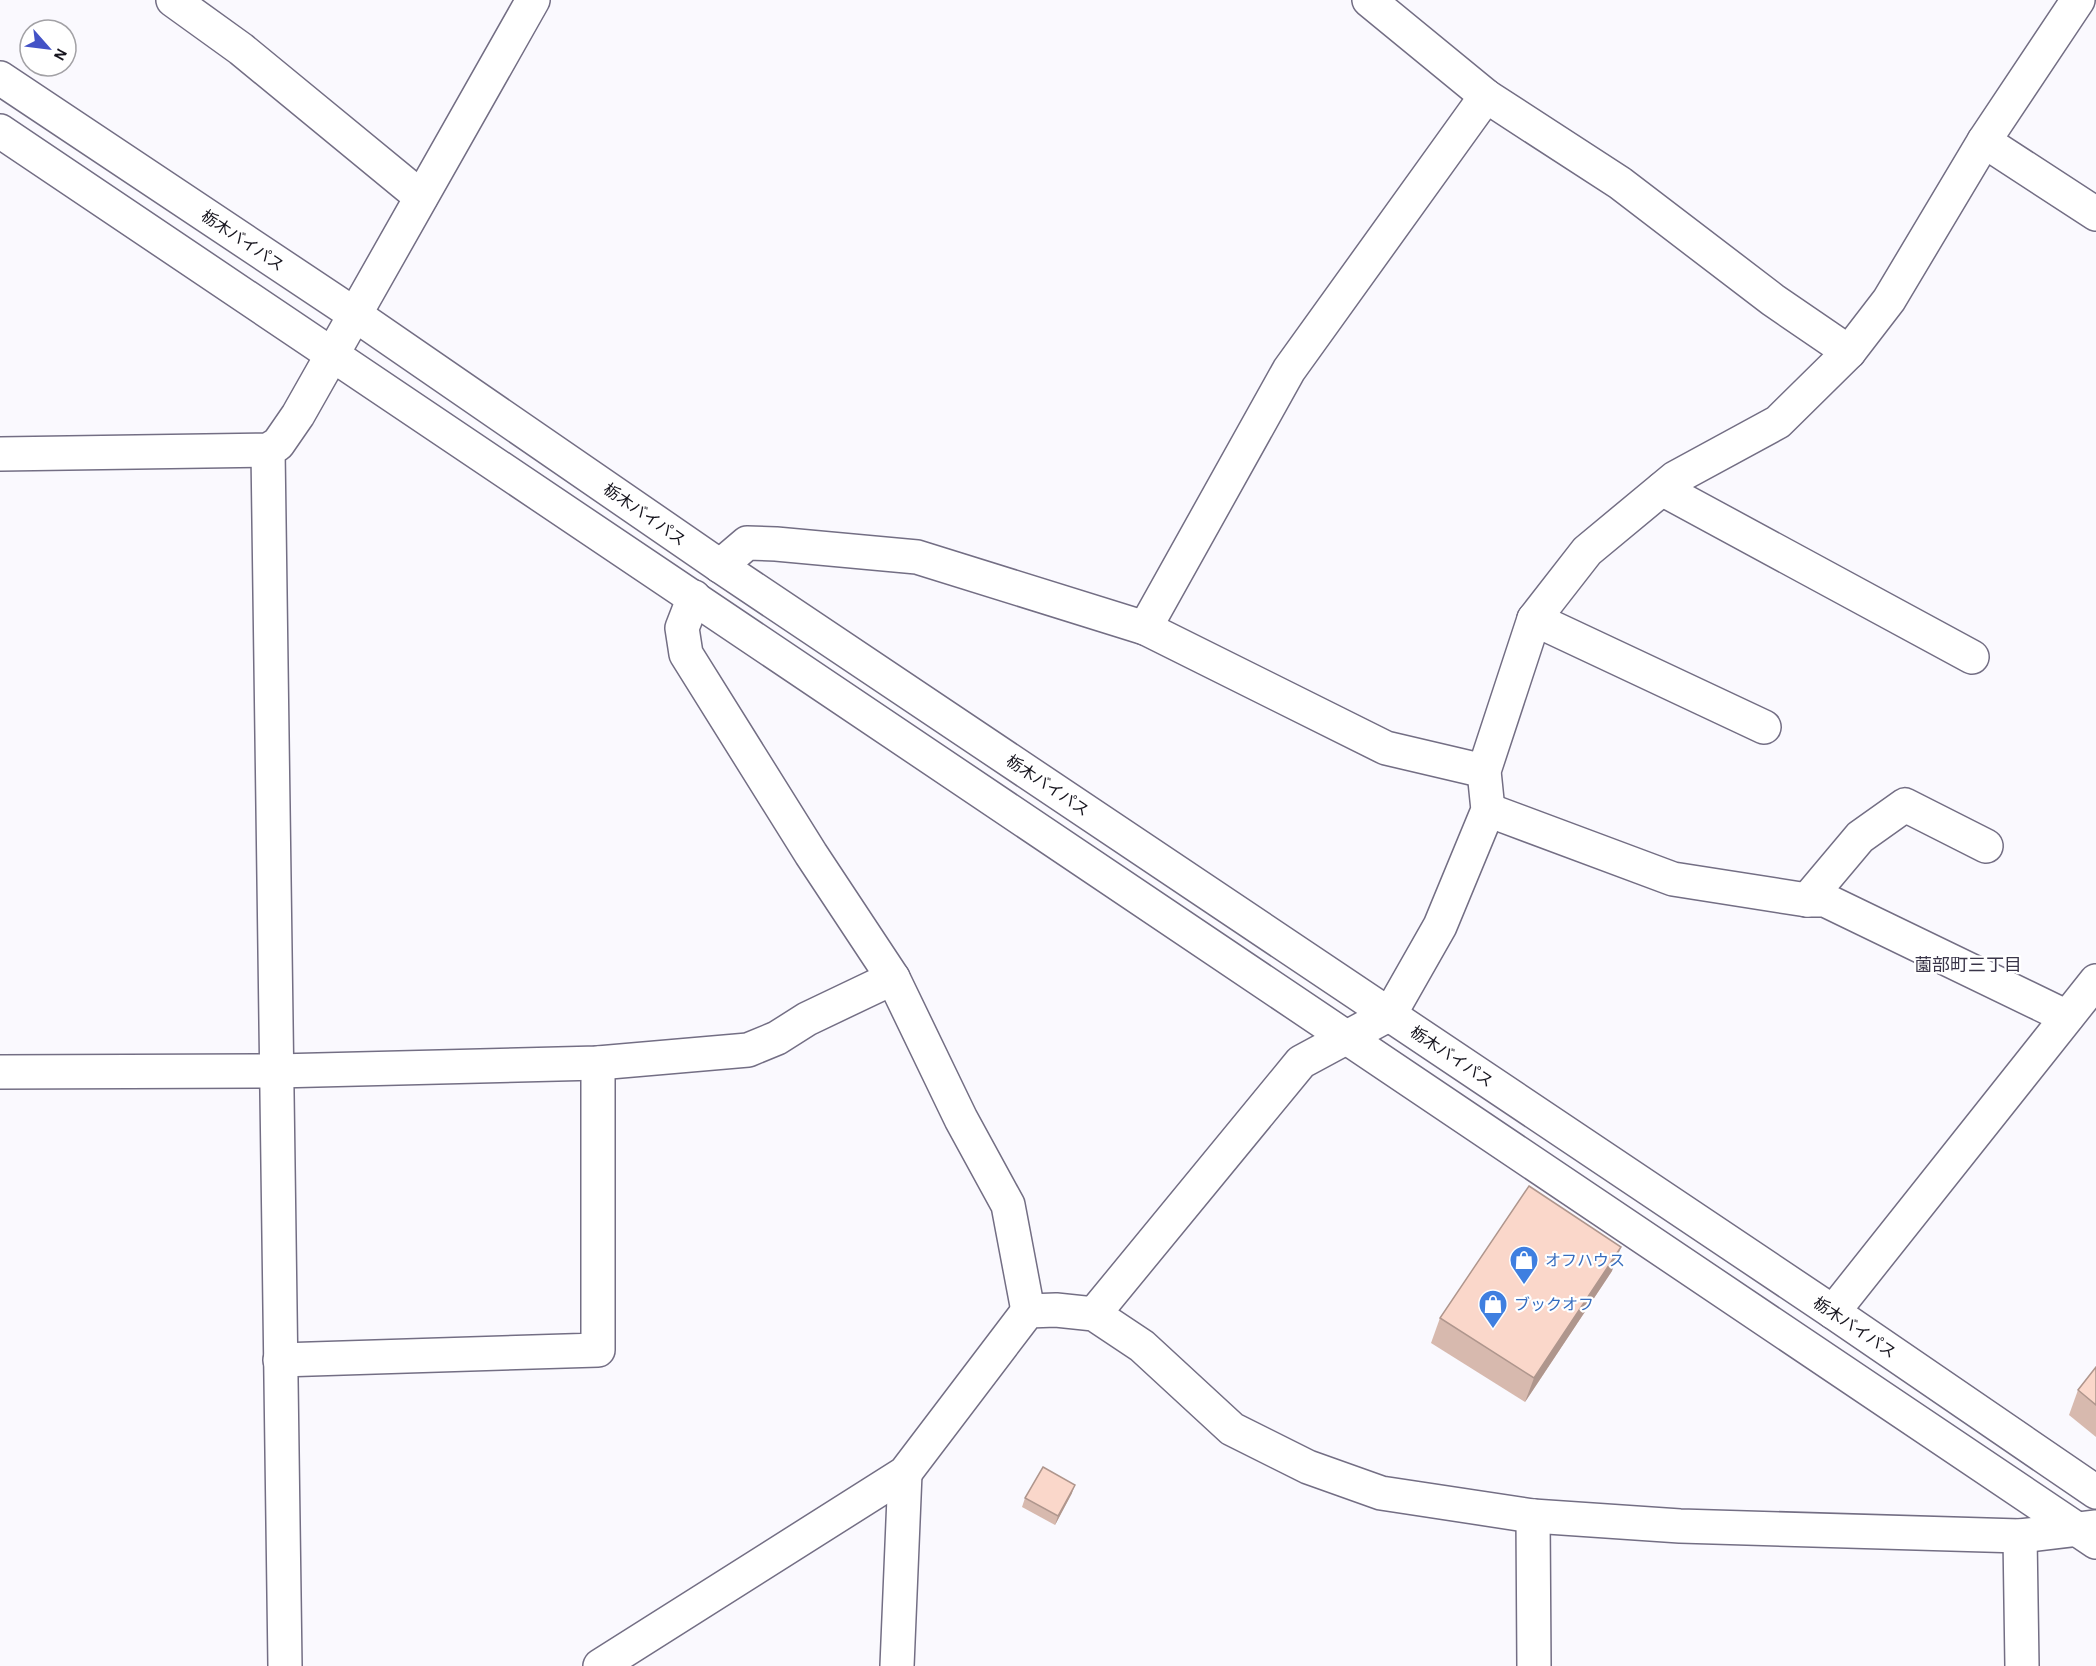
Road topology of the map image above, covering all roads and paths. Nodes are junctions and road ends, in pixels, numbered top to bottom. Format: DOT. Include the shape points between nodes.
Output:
graph roads {
  1 [pos="173,0"];
  2 [pos="533,0"];
  3 [pos="1369,0"];
  4 [pos="2078,0"];
  5 [pos="0,78"];
  6 [pos="1486,96"];
  7 [pos="0,131"];
  8 [pos="1984,141"];
  9 [pos="421,197"];
  10 [pos="2096,214"];
  11 [pos="354,314"];
  12 [pos="1849,352"];
  13 [pos="333,354"];
  14 [pos="268,450"];
  15 [pos="0,454"];
  16 [pos="1662,489"];
  17 [pos="720,566"];
  18 [pos="694,597"];
  19 [pos="1534,619"];
  20 [pos="1145,628"];
  21 [pos="1972,657"];
  22 [pos="1764,727"];
  23 [pos="1484,771"];
  24 [pos="1488,810"];
  25 [pos="1986,846"];
  26 [pos="1807,900"];
  27 [pos="893,978"];
  28 [pos="2096,981"];
  29 [pos="1390,1014"];
  30 [pos="2067,1017"];
  31 [pos="1346,1037"];
  32 [pos="598,1063"];
  33 [pos="277,1071"];
  34 [pos="0,1072"];
  35 [pos="1028,1311"];
  36 [pos="1833,1312"];
  37 [pos="1094,1314"];
  38 [pos="280,1360"];
  39 [pos="905,1473"];
  40 [pos="2096,1492"];
  41 [pos="1533,1516"];
  42 [pos="2090,1533"];
  43 [pos="2020,1536"];
  44 [pos="285,1666"];
  45 [pos="600,1666"];
  46 [pos="897,1666"];
  47 [pos="1534,1666"];
  48 [pos="2022,1666"];
  1 -- 9 [label="street" via="241,49"];
  2 -- 9 [label="street"];
  3 -- 6 [label="street"];
  4 -- 8 [label="street"];
  5 -- 11 [label="street, 栃木バイパス"];
  6 -- 12 [label="street" via="1620,183 1773,300"];
  6 -- 20 [label="street" via="1289,370"];
  7 -- 13 [label="street"];
  8 -- 10 [label="street"];
  8 -- 12 [label="street" via="1889,300"];
  9 -- 11 [label="street"];
  11 -- 13 [label="street"];
  11 -- 17 [label="street, 栃木バイパス"];
  12 -- 16 [label="street" via="1778,422 1675,478"];
  13 -- 14 [label="street" via="288,434"];
  13 -- 18 [label="street"];
  14 -- 15 [label="street"];
  14 -- 33 [label="street"];
  16 -- 19 [label="street" via="1587,551"];
  16 -- 21 [label="street"];
  17 -- 20 [label="street" via="747,543 917,557"];
  17 -- 29 [label="street, 栃木バイパス"];
  18 -- 27 [label="street" via="682,628 686,654"];
  18 -- 31 [label="street"];
  19 -- 22 [label="street"];
  19 -- 23 [label="street"];
  20 -- 23 [label="street" via="1386,748"];
  23 -- 24 [label="street"];
  24 -- 26 [label="street" via="1673,879"];
  24 -- 29 [label="street" via="1440,926"];
  25 -- 26 [label="street" via="1905,805 1860,837"];
  26 -- 30 [label="street" via="1825,900"];
  27 -- 32 [label="street" via="748,1050"];
  27 -- 35 [label="street" via="961,1119 1008,1205"];
  28 -- 30 [label="street"];
  29 -- 31 [label="street"];
  29 -- 36 [label="street, 栃木バイパス"];
  30 -- 36 [label="street"];
  31 -- 37 [label="street" via="1301,1062"];
  31 -- 42 [label="street"];
  32 -- 33 [label="street"];
  32 -- 38 [label="street" via="598,1350"];
  33 -- 34 [label="street"];
  33 -- 38 [label="street"];
  35 -- 37 [label="street"];
  35 -- 39 [label="street"];
  36 -- 40 [label="street, 栃木バイパス"];
  37 -- 41 [label="street" via="1142,1346 1232,1430 1308,1467 1381,1493"];
  38 -- 44 [label="street"];
  39 -- 45 [label="street"];
  39 -- 46 [label="street"];
  41 -- 43 [label="street" via="1680,1526"];
  41 -- 47 [label="street"];
  42 -- 43 [label="street"];
  43 -- 48 [label="street"];
}
